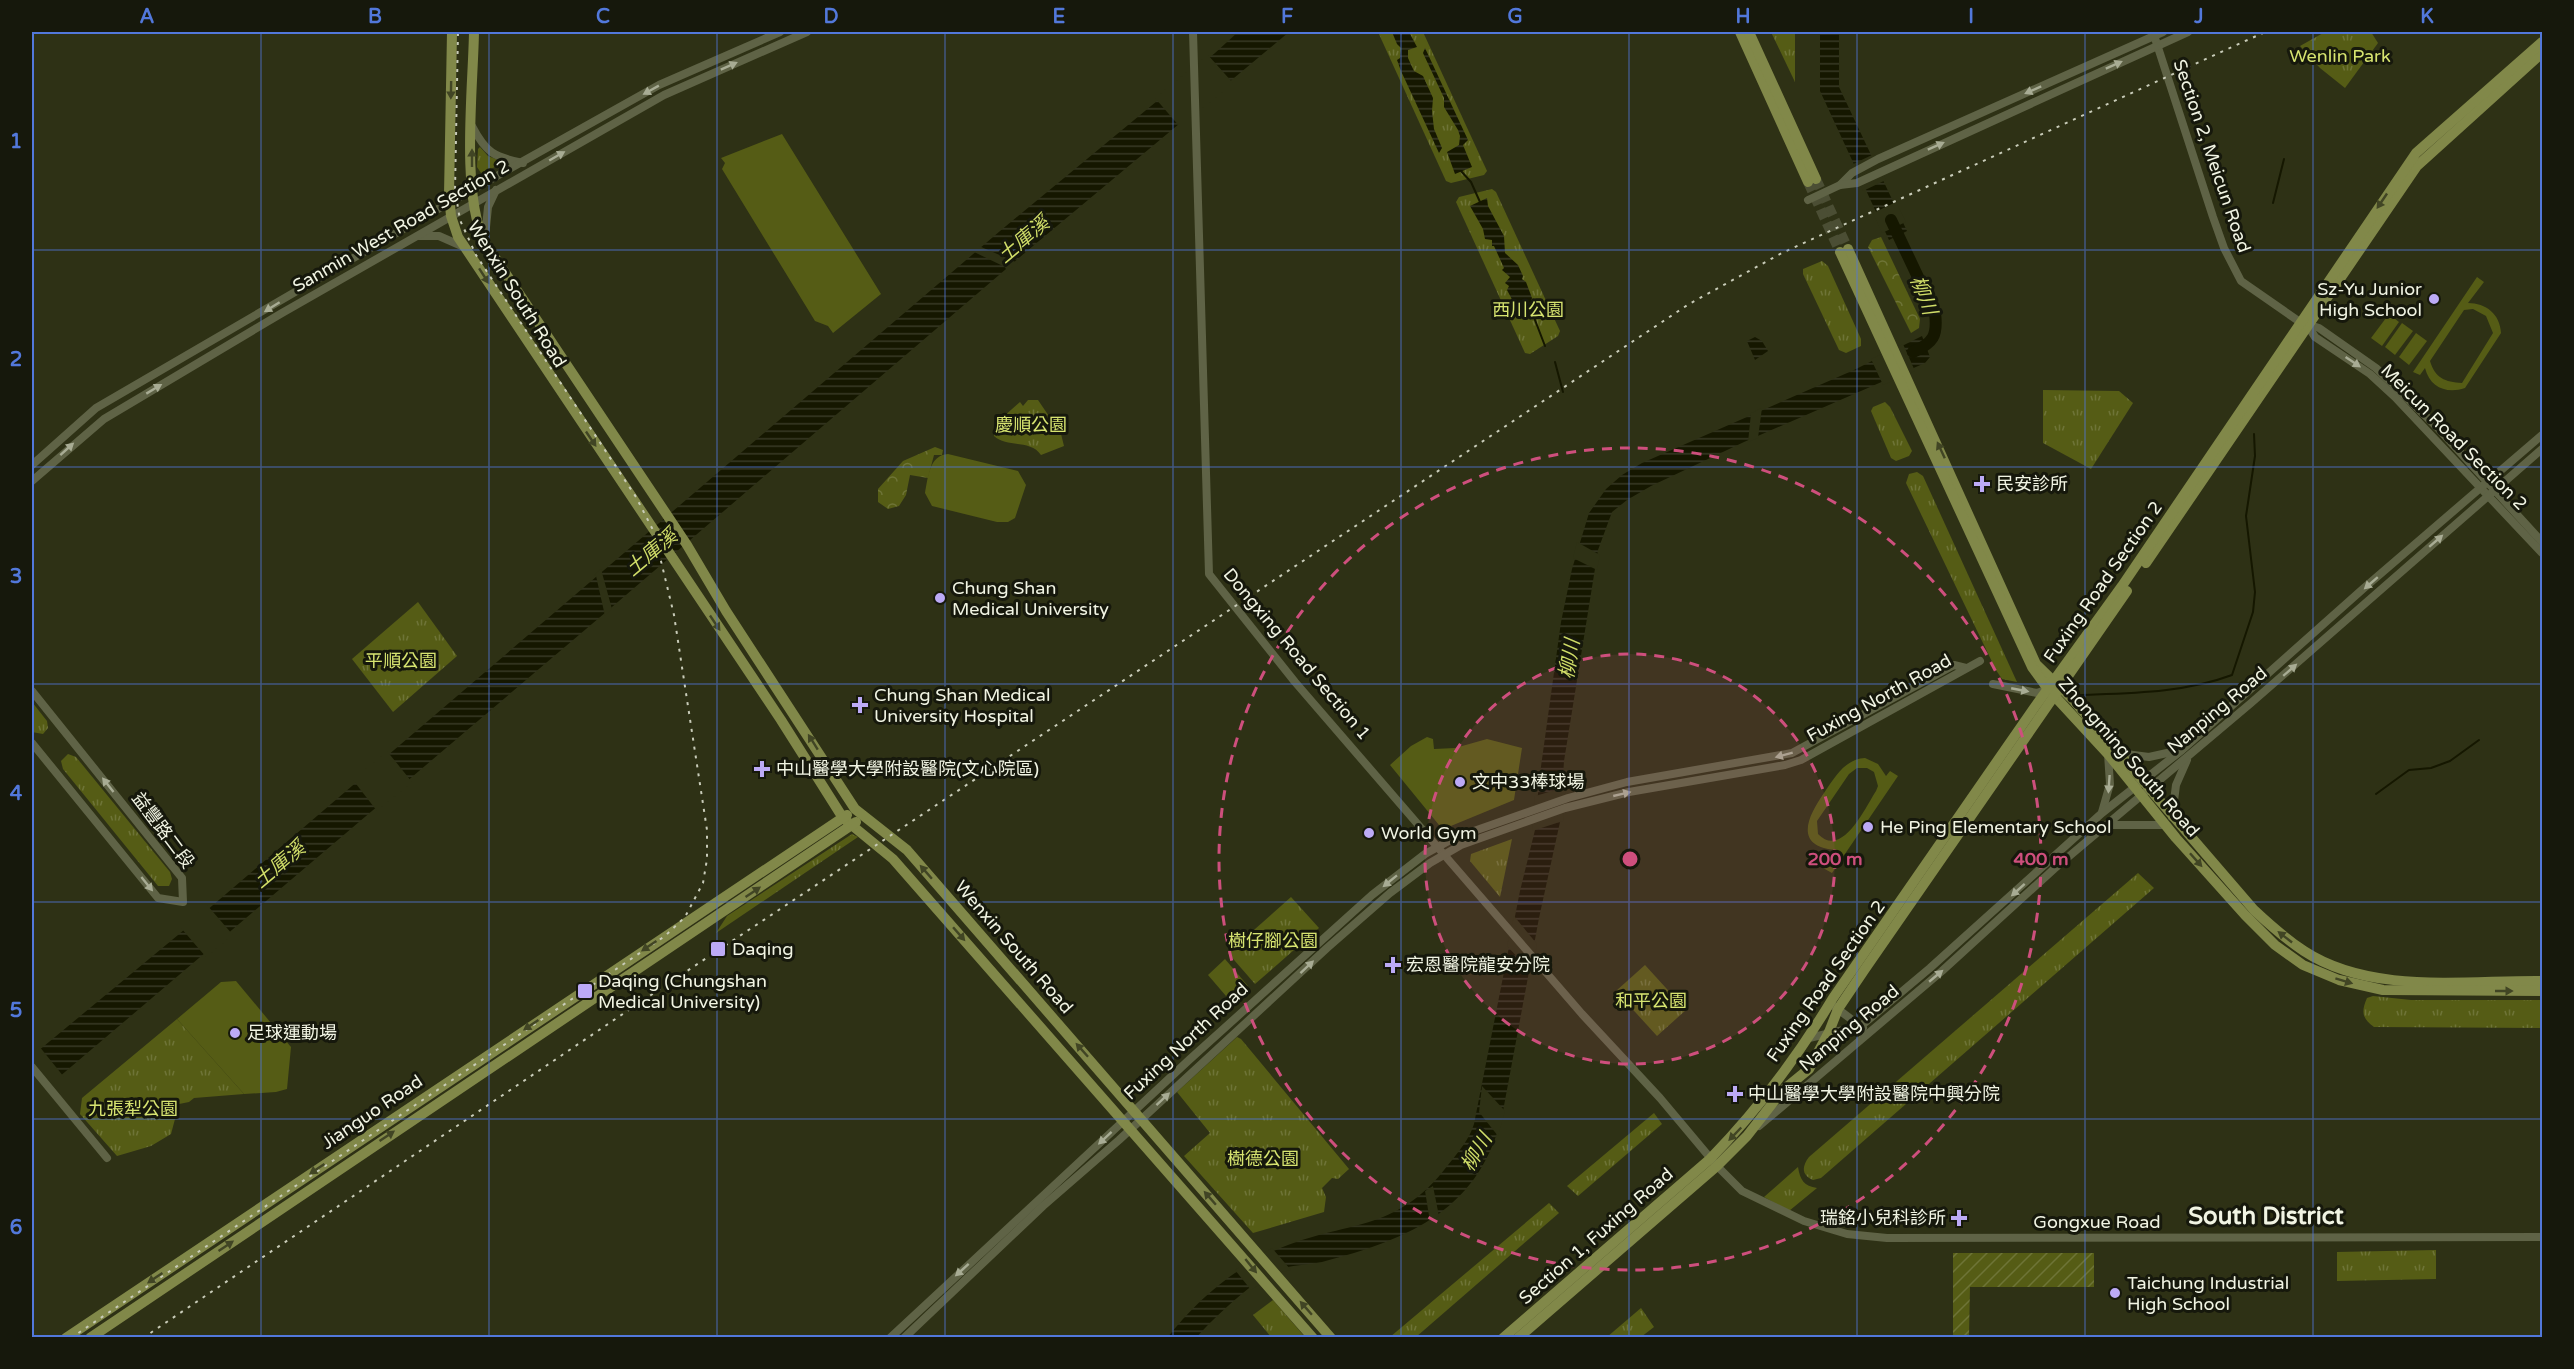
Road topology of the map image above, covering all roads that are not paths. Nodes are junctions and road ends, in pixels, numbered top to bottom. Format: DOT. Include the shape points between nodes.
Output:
graph roads {
  1 [pos="452,32"];
  2 [pos="474,32"];
  3 [pos="780,32"];
  4 [pos="807,32"];
  5 [pos="1193,32"];
  6 [pos="1740,32"];
  7 [pos="1749,32"];
  8 [pos="2188,32"];
  9 [pos="2157,33"];
  10 [pos="2542,42"];
  11 [pos="2158,45"];
  12 [pos="2542,53"];
  13 [pos="472,126"];
  14 [pos="523,163"];
  15 [pos="1840,185"];
  16 [pos="496,190"];
  17 [pos="472,191"];
  18 [pos="1808,200"];
  19 [pos="449,203"];
  20 [pos="473,203"];
  21 [pos="451,216"];
  22 [pos="415,236"];
  23 [pos="484,241"];
  24 [pos="465,247"];
  25 [pos="1844,251"];
  26 [pos="2304,324"];
  27 [pos="2542,435"];
  28 [pos="2542,449"];
  29 [pos="32,465"];
  30 [pos="32,481"];
  31 [pos="2485,485"];
  32 [pos="2492,492"];
  33 [pos="2542,542"];
  34 [pos="2542,553"];
  35 [pos="1980,661"];
  36 [pos="1993,684"];
  37 [pos="2054,688"];
  38 [pos="32,691"];
  39 [pos="32,743"];
  40 [pos="2182,750"];
  41 [pos="2113,754"];
  42 [pos="2189,757"];
  43 [pos="2142,788"];
  44 [pos="860,813"];
  45 [pos="2102,813"];
  46 [pos="1532,814"];
  47 [pos="848,821"];
  48 [pos="2169,821"];
  49 [pos="2107,825"];
  50 [pos="1437,847"];
  51 [pos="1444,854"];
  52 [pos="701,919"];
  53 [pos="2542,981"];
  54 [pos="2542,991"];
  55 [pos="1834,1006"];
  56 [pos="1864,1029"];
  57 [pos="1829,1032"];
  58 [pos="1809,1038"];
  59 [pos="32,1066"];
  60 [pos="1138,1114"];
  61 [pos="1127,1126"];
  62 [pos="1748,1136"];
  63 [pos="107,1158"];
  64 [pos="1714,1163"];
  65 [pos="2542,1237"];
  66 [pos="66,1338"];
  67 [pos="90,1338"];
  68 [pos="890,1338"];
  69 [pos="904,1338"];
  70 [pos="1313,1338"];
  71 [pos="1331,1338"];
  72 [pos="1503,1338"];
  73 [pos="1518,1338"];
  1 -- 19 [label="main road, Wenxin South Road, one-way"];
  2 -- 13 [label="main road, Wenxin South Road"];
  3 -- 14 [label="street, Sanmin West Road Section 2, one-way" via="659,86"];
  16 -- 4 [label="street, Sanmin West Road Section 2, one-way" via="664,95"];
  5 -- 50 [label="street, Dongxing Road Section 1" via="1209,574"];
  6 -- 7 [label="main road" via="1812,180"];
  8 -- 11 [label="street"];
  9 -- 11 [label="street, Section 2, Meicun Road"];
  9 -- 15 [label="street, one-way" via="1878,159 1852,173"];
  10 -- 26 [label="main road, Fuxing Road Section 2, one-way" via="2416,153"];
  15 -- 11 [label="street, one-way" via="1857,183"];
  11 -- 26 [label="street, Section 2, Meicun Road" via="2213,217 2236,273 2241,281"];
  12 -- 26 [label="main road, Fuxing Road Section 2" via="2417,166"];
  13 -- 14 [label="street" via="489,152"];
  17 -- 13 [label="main road, Wenxin South Road, one-way"];
  14 -- 17 [label="street, Sanmin West Road Section 2"];
  15 -- 18 [label="street"];
  16 -- 20 [label="street, Sanmin West Road Section 2"];
  16 -- 23 [label="street" via="488,207"];
  17 -- 19 [label="street, Sanmin West Road Section 2"];
  17 -- 20 [label="main road, Wenxin South Road"];
  19 -- 21 [label="main road, Wenxin South Road"];
  19 -- 29 [label="street, Sanmin West Road Section 2, one-way" via="96,408"];
  20 -- 21 [label="street, Sanmin West Road Section 2"];
  20 -- 23 [label="main road, Wenxin South Road"];
  21 -- 22 [label="street, Sanmin West Road Section 2"];
  21 -- 24 [label="main road, Wenxin South Road"];
  22 -- 24 [label="street" via="439,236"];
  30 -- 22 [label="street, Sanmin West Road Section 2, one-way" via="104,418"];
  44 -- 23 [label="main road, Wenxin South Road, one-way"];
  24 -- 47 [label="main road, Wenxin South Road, one-way"];
  25 -- 37 [label="main road, Zhongming South Road" via="2021,648"];
  26 -- 31 [label="street, Meicun Road Section 2" via="2319,328 2376,368 2437,427"];
  26 -- 37 [label="main road, Fuxing Road Section 2"];
  27 -- 31 [label="street, Nanping Road"];
  28 -- 32 [label="street, Nanping Road"];
  31 -- 32 [label="street, Meicun Road Section 2"];
  31 -- 40 [label="street, Nanping Road, one-way"];
  32 -- 33 [label="street, Meicun Road Section 2"];
  32 -- 34 [label="street, Meicun Road Section 2"];
  42 -- 32 [label="street, Nanping Road, one-way"];
  35 -- 46 [label="street, Fuxing North Road" via="1966,668 1954,665 1792,753 1627,782"];
  36 -- 37 [label="street, one-way" via="2037,693"];
  37 -- 41 [label="main road, Zhongming South Road"];
  37 -- 55 [label="main road, Fuxing Road Section 2"];
  39 -- 38 [label="street, 益豐路二段, one-way" via="158,898 183,902 182,878"];
  40 -- 41 [label="street" via="2149,757"];
  40 -- 43 [label="street, Nanping Road"];
  41 -- 43 [label="main road, Zhongming South Road"];
  41 -- 45 [label="street, one-way"];
  42 -- 43 [label="street, Nanping Road"];
  42 -- 48 [label="street" via="2176,785"];
  43 -- 45 [label="street, Nanping Road"];
  43 -- 48 [label="main road, Zhongming South Road"];
  43 -- 49 [label="street, Nanping Road"];
  44 -- 47 [label="main road"];
  60 -- 44 [label="main road, Wenxin South Road, one-way" via="907,850"];
  45 -- 56 [label="street, Nanping Road, one-way"];
  46 -- 50 [label="street, Fuxing North Road"];
  46 -- 51 [label="street, Fuxing North Road"];
  47 -- 52 [label="main road"];
  47 -- 61 [label="main road, Wenxin South Road, one-way" via="893,859"];
  48 -- 49 [label="street"];
  53 -- 48 [label="main road, Zhongming South Road, one-way" via="2385,980 2366,977 2306,953 2254,910 2202,846"];
  48 -- 54 [label="main road, Zhongming South Road, one-way" via="2245,915 2275,945 2303,965 2339,980 2383,990"];
  56 -- 49 [label="street, Nanping Road, one-way"];
  50 -- 51 [label="street, Dongxing Road Section 1"];
  50 -- 60 [label="street, Fuxing North Road, one-way" via="1372,895 1188,1060"];
  60 -- 51 [label="street, Fuxing North Road, one-way" via="1365,914"];
  51 -- 64 [label="street, Dongxing Road Section 1"];
  52 -- 66 [label="main road, Jianguo Road, one-way"];
  67 -- 52 [label="main road, Jianguo Road, one-way"];
  55 -- 56 [label="street"];
  55 -- 57 [label="main road, Fuxing Road Section 2"];
  55 -- 58 [label="main road, Fuxing Road Section 2"];
  56 -- 57 [label="street, Nanping Road"];
  56 -- 62 [label="street, Nanping Road"];
  57 -- 58 [label="street, Nanping Road"];
  57 -- 62 [label="main road, Fuxing Road Section 2" via="1809,1069 1782,1091"];
  58 -- 64 [label="main road, Fuxing Road Section 2, one-way"];
  59 -- 63 [label="street"];
  60 -- 61 [label="street, Fuxing North Road"];
  71 -- 60 [label="main road, Wenxin South Road, one-way"];
  61 -- 68 [label="street, Fuxing North Road, one-way"];
  61 -- 69 [label="street, Fuxing North Road"];
  61 -- 70 [label="main road, Wenxin South Road, one-way"];
  62 -- 64 [label="main road, Fuxing Road Section 2"];
  64 -- 65 [label="street, Gongxue Road" via="1742,1191 1804,1221 1847,1234 1877,1237"];
  64 -- 72 [label="main road, Section 1, Fuxing Road"];
  64 -- 73 [label="main road, Section 1, Fuxing Road"];
}
